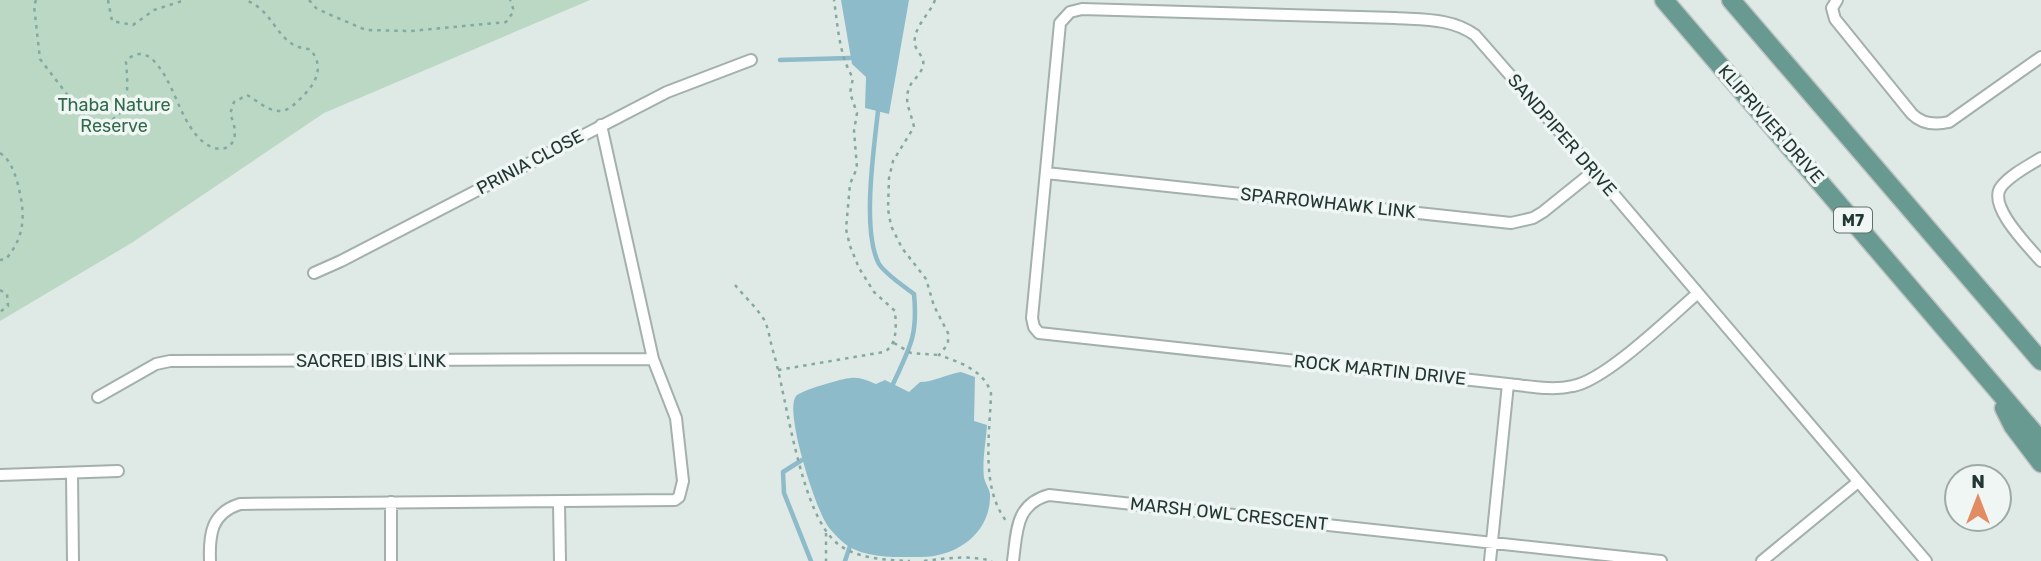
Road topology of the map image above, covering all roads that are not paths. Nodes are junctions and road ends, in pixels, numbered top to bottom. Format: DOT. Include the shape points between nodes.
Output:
graph roads {
  1 [pos="1664,0"];
  2 [pos="1731,0"];
  3 [pos="1837,0"];
  4 [pos="2041,57"];
  5 [pos="751,60"];
  6 [pos="601,125"];
  7 [pos="2041,158"];
  8 [pos="1594,171"];
  9 [pos="1046,173"];
  10 [pos="2041,261"];
  11 [pos="313,273"];
  12 [pos="1698,293"];
  13 [pos="2006,318"];
  14 [pos="2041,351"];
  15 [pos="653,359"];
  16 [pos="2041,361"];
  17 [pos="1508,384"];
  18 [pos="2002,395"];
  19 [pos="98,397"];
  20 [pos="2041,441"];
  21 [pos="2041,463"];
  22 [pos="118,471"];
  23 [pos="72,474"];
  24 [pos="0,475"];
  25 [pos="1858,482"];
  26 [pos="391,502"];
  27 [pos="559,503"];
  28 [pos="1492,543"];
  29 [pos="74,561"];
  30 [pos="209,561"];
  31 [pos="391,561"];
  32 [pos="560,561"];
  33 [pos="1013,561"];
  34 [pos="1490,561"];
  35 [pos="1661,561"];
  36 [pos="1762,561"];
  37 [pos="1926,561"];
  1 -- 18 [label="main road, KLIPRIVIER DRIVE / M7"];
  2 -- 13 [label="main road"];
  3 -- 4 [label="street" via="1832,8 1835,19 1912,114 1924,122 1941,124 1962,115"];
  5 -- 6 [label="street, PRINIA CLOSE" via="667,92"];
  6 -- 11 [label="street, PRINIA CLOSE"];
  6 -- 15 [label="street"];
  7 -- 10 [label="street" via="2009,179 1997,195 2000,209"];
  8 -- 9 [label="street, SPARROWHAWK LINK" via="1543,212 1511,223"];
  8 -- 9 [label="street, SANDPIPER DRIVE" via="1475,35 1450,22 1082,9 1066,15 1059,26"];
  8 -- 12 [label="street, SANDPIPER DRIVE"];
  9 -- 17 [label="street, ROCK MARTIN DRIVE" via="1032,318 1040,333"];
  12 -- 17 [label="street, ROCK MARTIN DRIVE" via="1604,372 1581,384 1563,388"];
  12 -- 25 [label="street, SANDPIPER DRIVE"];
  13 -- 14 [label="main road"];
  13 -- 16 [label="main road"];
  15 -- 19 [label="street, SACRED IBIS LINK" via="170,361"];
  15 -- 27 [label="street" via="676,418 683,481 679,497"];
  17 -- 28 [label="street"];
  18 -- 20 [label="main road, KLIPRIVIER DRIVE / M7"];
  18 -- 21 [label="main road" via="2007,418"];
  22 -- 23 [label="street"];
  23 -- 24 [label="street"];
  23 -- 29 [label="street"];
  25 -- 36 [label="street"];
  25 -- 37 [label="street, SANDPIPER DRIVE"];
  26 -- 27 [label="street"];
  26 -- 30 [label="street" via="235,506 212,527"];
  26 -- 31 [label="street"];
  27 -- 32 [label="street"];
  28 -- 33 [label="street, MARSH OWL CRESCENT" via="1057,495 1026,506 1018,520"];
  28 -- 34 [label="street"];
  28 -- 35 [label="street"];
}
